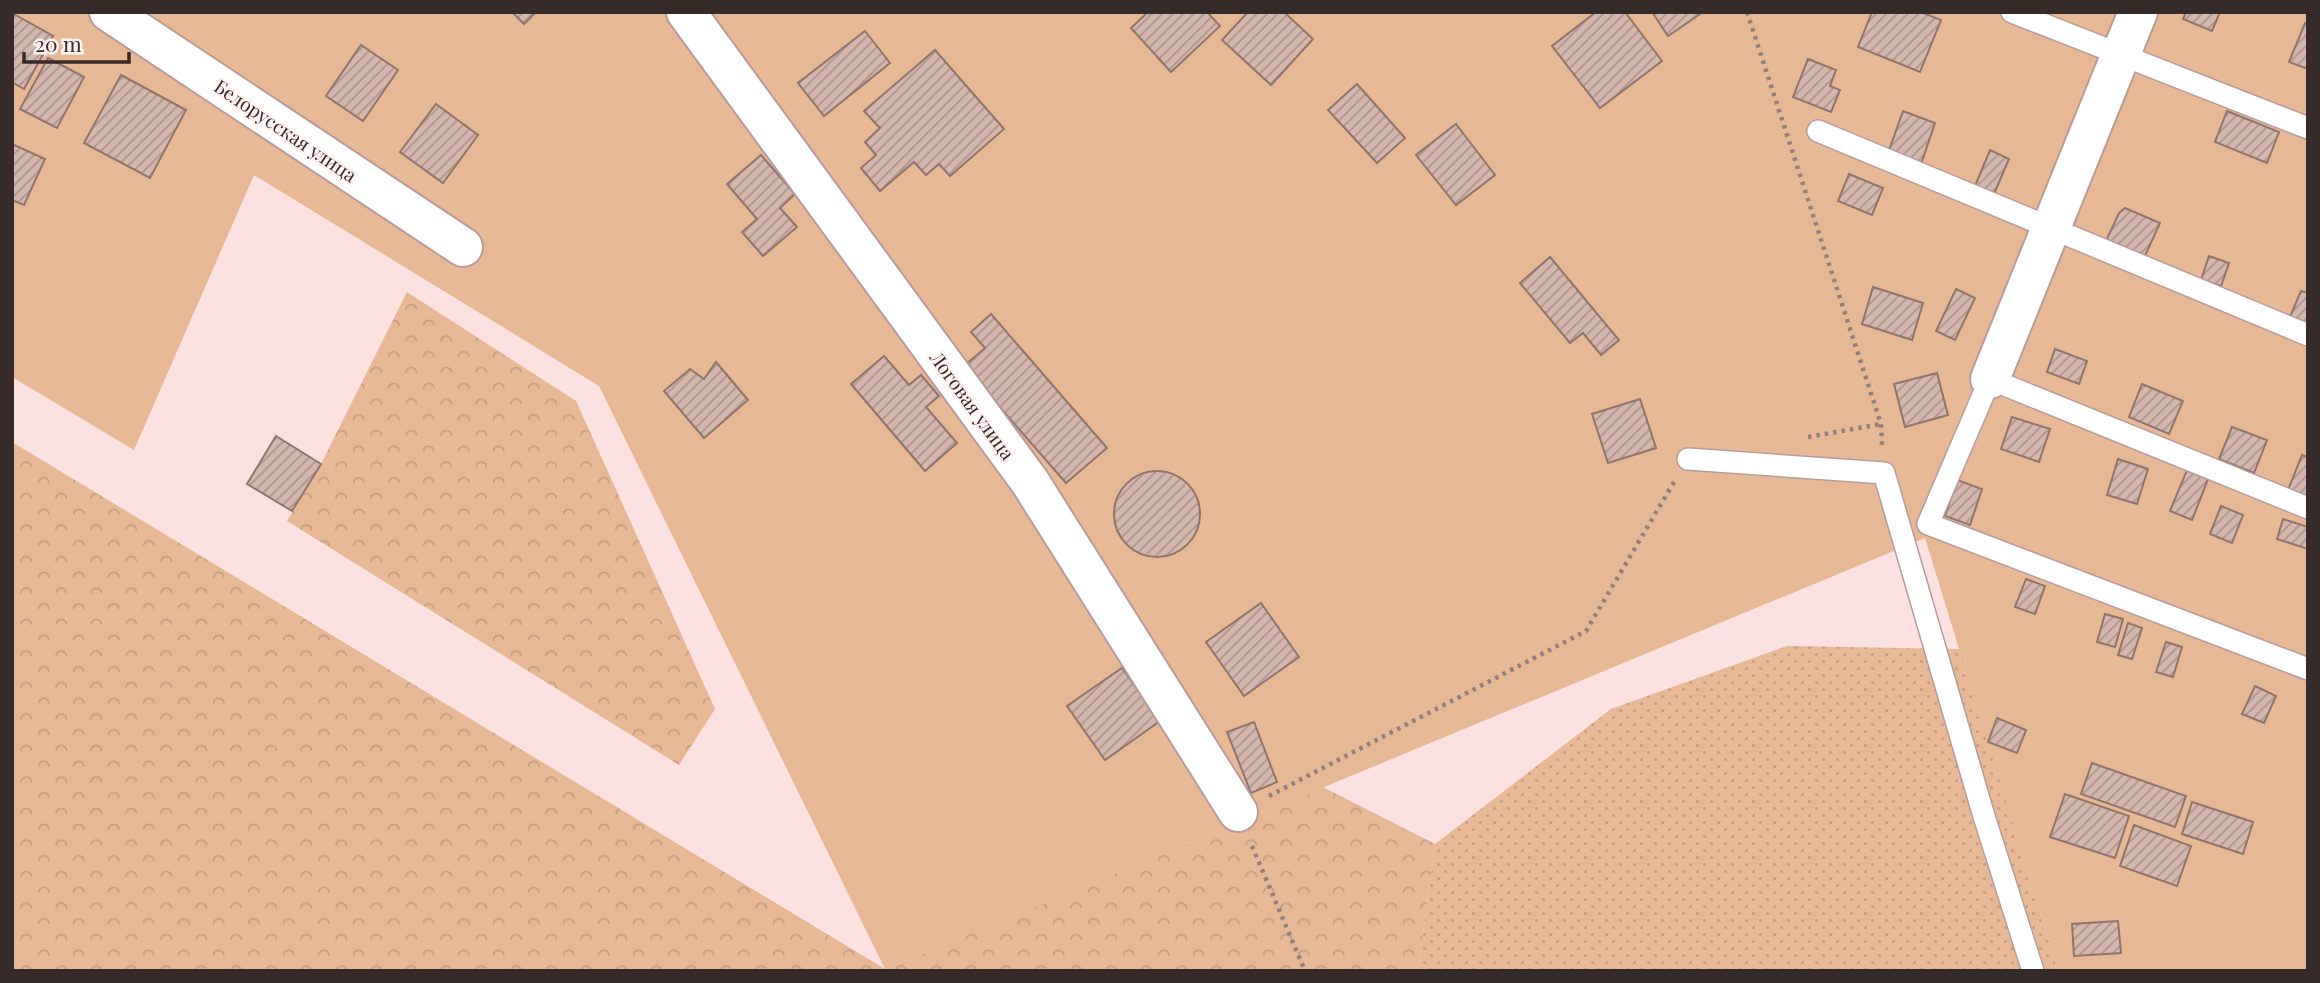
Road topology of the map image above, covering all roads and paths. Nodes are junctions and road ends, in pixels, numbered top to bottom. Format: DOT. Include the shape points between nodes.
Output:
graph roads {
  1 [pos="109,12"];
  2 [pos="686,12"];
  3 [pos="1747,12"];
  4 [pos="2012,12"];
  5 [pos="2138,12"];
  6 [pos="2121,55"];
  7 [pos="2308,128"];
  8 [pos="1818,131"];
  9 [pos="2051,228"];
  10 [pos="463,247"];
  11 [pos="2308,335"];
  12 [pos="1990,379"];
  13 [pos="1881,424"];
  14 [pos="1798,439"];
  15 [pos="1688,459"];
  16 [pos="1884,473"];
  17 [pos="2308,508"];
  18 [pos="2308,669"];
  19 [pos="1238,812"];
  20 [pos="1305,971"];
  21 [pos="2033,971"];
  1 -- 10 [label="street, Белорусская улица"];
  2 -- 19 [label="street, Логовая улица" via="1030,482"];
  3 -- 13 [label="path"];
  4 -- 6 [label="lane"];
  5 -- 6 [label="street"];
  6 -- 7 [label="lane"];
  6 -- 9 [label="street"];
  8 -- 9 [label="lane"];
  9 -- 11 [label="lane"];
  9 -- 12 [label="street"];
  12 -- 17 [label="lane"];
  12 -- 18 [label="lane" via="1928,524"];
  13 -- 14 [label="path"];
  13 -- 16 [label="path"];
  15 -- 16 [label="lane"];
  15 -- 19 [label="path" via="1586,631"];
  16 -- 21 [label="lane"];
  19 -- 20 [label="path"];
}
